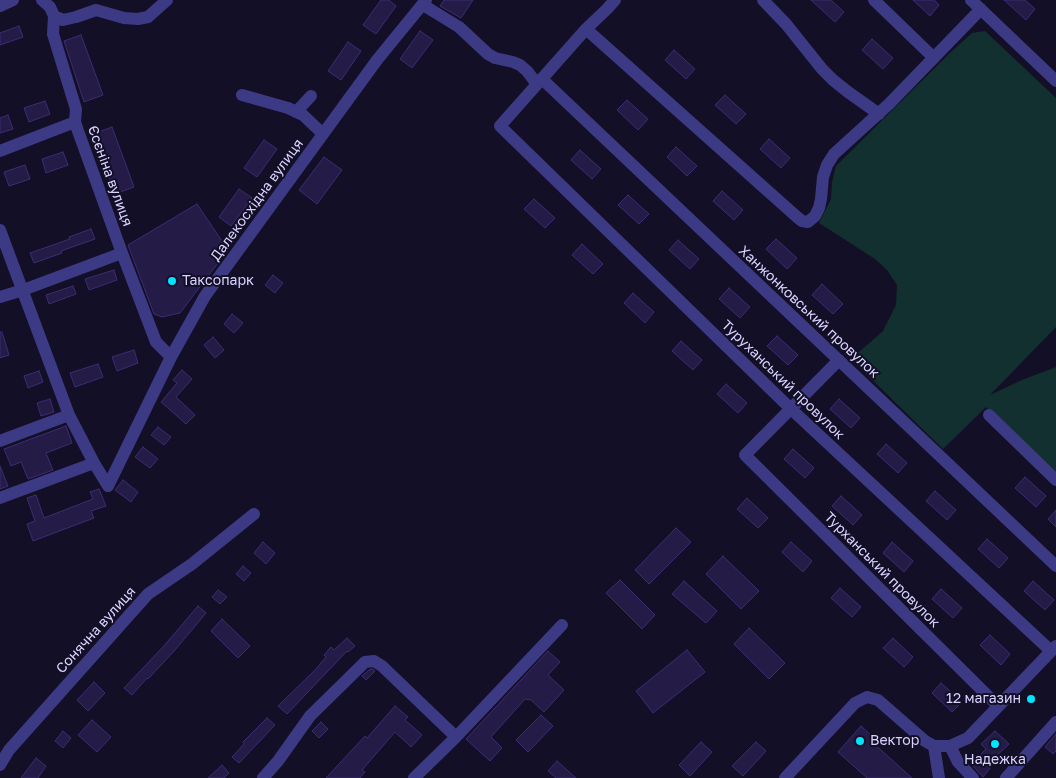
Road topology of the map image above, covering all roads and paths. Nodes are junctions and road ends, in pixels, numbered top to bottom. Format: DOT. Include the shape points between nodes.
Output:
graph roads {
  1 [pos="13,0"];
  2 [pos="42,0"];
  3 [pos="167,0"];
  4 [pos="615,0"];
  5 [pos="763,0"];
  6 [pos="874,0"];
  7 [pos="424,3"];
  8 [pos="976,5"];
  9 [pos="0,6"];
  10 [pos="54,16"];
  11 [pos="586,29"];
  12 [pos="934,58"];
  13 [pos="1056,81"];
  14 [pos="540,82"];
  15 [pos="242,96"];
  16 [pos="311,96"];
  17 [pos="296,112"];
  18 [pos="879,114"];
  19 [pos="75,122"];
  20 [pos="323,134"];
  21 [pos="0,151"];
  22 [pos="0,230"];
  23 [pos="122,253"];
  24 [pos="23,290"];
  25 [pos="0,297"];
  26 [pos="171,357"];
  27 [pos="839,360"];
  28 [pos="791,409"];
  29 [pos="69,415"];
  30 [pos="989,415"];
  31 [pos="0,441"];
  32 [pos="94,463"];
  33 [pos="1056,480"];
  34 [pos="0,498"];
  35 [pos="254,514"];
  36 [pos="1056,566"];
  37 [pos="562,624"];
  38 [pos="1053,648"];
  39 [pos="998,706"];
  40 [pos="1056,722"];
  41 [pos="456,737"];
  42 [pos="934,746"];
  43 [pos="950,746"];
  44 [pos="0,765"];
  45 [pos="263,778"];
  46 [pos="414,778"];
  47 [pos="786,778"];
  48 [pos="939,778"];
  49 [pos="973,778"];
  50 [pos="1006,778"];
  1 -- 9 [label="street"];
  2 -- 10 [label="street"];
  3 -- 10 [label="street" via="148,17 138,19 96,10 63,20"];
  4 -- 11 [label="street"];
  5 -- 18 [label="street" via="833,80"];
  6 -- 12 [label="street"];
  7 -- 14 [label="street, Ханжонковський провулок" via="459,27 488,54 520,65"];
  7 -- 20 [label="street, Далекосхідна вулиця"];
  8 -- 12 [label="street"];
  8 -- 13 [label="street"];
  10 -- 19 [label="street, Єсєніна вулиця" via="53,34 76,109"];
  11 -- 14 [label="street"];
  11 -- 18 [label="street" via="802,221 808,222 815,216 823,177 834,154"];
  12 -- 18 [label="street"];
  14 -- 27 [label="street, Ханжонковський провулок"];
  14 -- 28 [label="street, Туруханський провулок" via="500,126"];
  15 -- 17 [label="street"];
  16 -- 17 [label="street"];
  17 -- 20 [label="street"];
  19 -- 21 [label="street"];
  19 -- 23 [label="street, Єсєніна вулиця"];
  20 -- 26 [label="street, Далекосхідна вулиця" via="205,296"];
  22 -- 24 [label="street"];
  23 -- 24 [label="street"];
  23 -- 26 [label="street, Єсєніна вулиця" via="156,342"];
  24 -- 25 [label="street"];
  24 -- 29 [label="street"];
  26 -- 32 [label="street, Далекосхідна вулиця" via="108,486"];
  27 -- 28 [label="street"];
  27 -- 36 [label="street, Ханжонковський провулок"];
  28 -- 38 [label="street, Туруханський провулок"];
  28 -- 39 [label="street, Турханський провулок" via="745,455"];
  29 -- 31 [label="street"];
  29 -- 32 [label="street"];
  30 -- 33 [label="street"];
  32 -- 34 [label="street"];
  35 -- 44 [label="street, Сонячна вулиця" via="192,564 148,594 9,750"];
  37 -- 41 [label="street"];
  38 -- 39 [label="street"];
  39 -- 43 [label="street" via="968,738"];
  40 -- 50 [label="street"];
  41 -- 45 [label="street" via="382,666 374,661 365,662 310,716"];
  41 -- 46 [label="street"];
  42 -- 43 [label="street"];
  42 -- 47 [label="street" via="878,700 867,697 855,703"];
  42 -- 48 [label="street"];
  43 -- 49 [label="street" via="958,762"];
}
